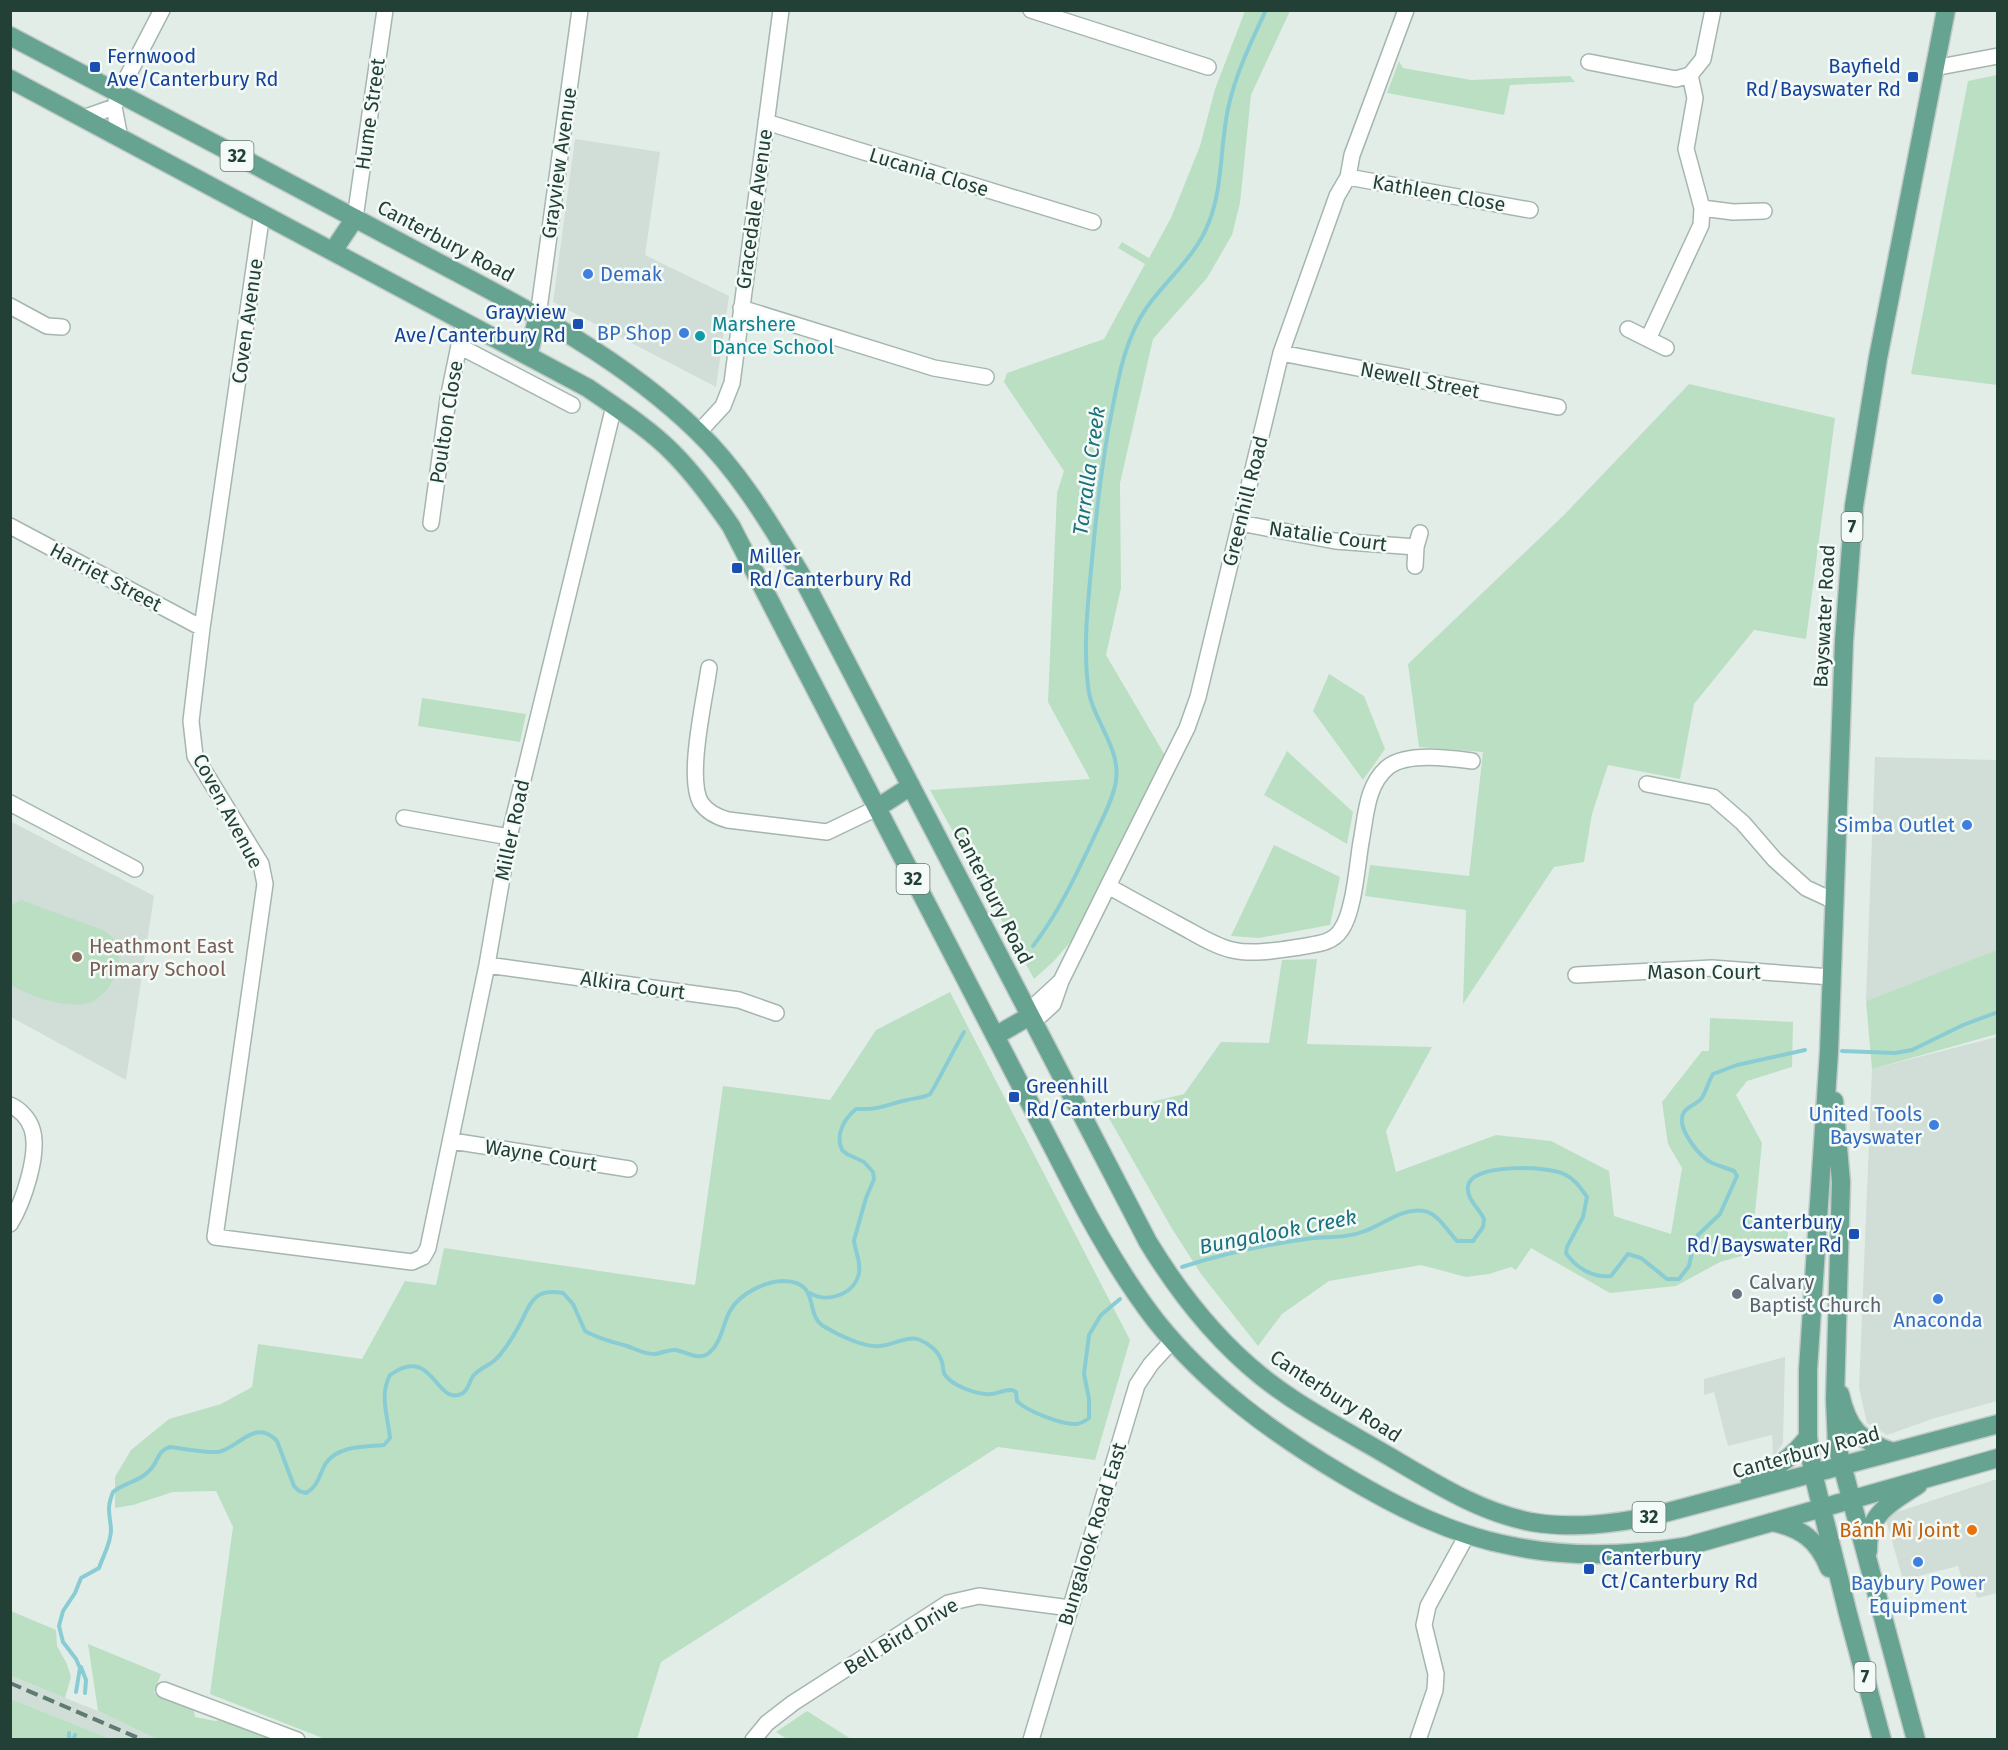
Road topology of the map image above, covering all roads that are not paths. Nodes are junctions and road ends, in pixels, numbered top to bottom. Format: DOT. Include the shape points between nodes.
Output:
graph roads {
  1 [pos="162,10"];
  2 [pos="384,10"];
  3 [pos="580,10"];
  4 [pos="781,10"];
  5 [pos="1031,10"];
  6 [pos="1406,10"];
  7 [pos="1713,10"];
  8 [pos="1946,10"];
  9 [pos="12,40"];
  10 [pos="1998,56"];
  11 [pos="1589,62"];
  12 [pos="1208,67"];
  13 [pos="1934,68"];
  14 [pos="1690,75"];
  15 [pos="10,80"];
  16 [pos="116,101"];
  17 [pos="83,118"];
  18 [pos="766,122"];
  19 [pos="120,138"];
  20 [pos="1348,177"];
  21 [pos="1702,208"];
  22 [pos="1530,210"];
  23 [pos="1764,211"];
  24 [pos="262,213"];
  25 [pos="355,218"];
  26 [pos="1093,222"];
  27 [pos="333,251"];
  28 [pos="10,306"];
  29 [pos="741,308"];
  30 [pos="538,316"];
  31 [pos="464,321"];
  32 [pos="62,327"];
  33 [pos="1628,329"];
  34 [pos="1648,339"];
  35 [pos="459,346"];
  36 [pos="1666,348"];
  37 [pos="1281,353"];
  38 [pos="528,356"];
  39 [pos="987,377"];
  40 [pos="573,405"];
  41 [pos="614,406"];
  42 [pos="1558,407"];
  43 [pos="699,432"];
  44 [pos="1240,523"];
  45 [pos="431,524"];
  46 [pos="10,526"];
  47 [pos="1415,566"];
  48 [pos="202,628"];
  49 [pos="709,668"];
  50 [pos="1472,761"];
  51 [pos="1647,784"];
  52 [pos="912,786"];
  53 [pos="10,803"];
  54 [pos="877,808"];
  55 [pos="404,818"];
  56 [pos="508,837"];
  57 [pos="135,869"];
  58 [pos="1108,886"];
  59 [pos="1834,901"];
  60 [pos="487,965"];
  61 [pos="1576,975"];
  62 [pos="1831,977"];
  63 [pos="776,1013"];
  64 [pos="1030,1016"];
  65 [pos="995,1036"];
  66 [pos="1829,1052"];
  67 [pos="10,1105"];
  68 [pos="452,1142"];
  69 [pos="629,1169"];
  70 [pos="1820,1170"];
  71 [pos="1841,1175"];
  72 [pos="10,1224"];
  73 [pos="423,1257"];
  74 [pos="1173,1340"];
  75 [pos="1835,1371"];
  76 [pos="1998,1424"];
  77 [pos="1808,1437"];
  78 [pos="1893,1452"];
  79 [pos="1998,1458"];
  80 [pos="1841,1465"];
  81 [pos="1813,1473"];
  82 [pos="1932,1476"];
  83 [pos="1850,1498"];
  84 [pos="1705,1502"];
  85 [pos="1483,1507"];
  86 [pos="1821,1508"];
  87 [pos="1772,1522"];
  88 [pos="1467,1535"];
  89 [pos="1868,1562"];
  90 [pos="1070,1608"];
  91 [pos="1848,1614"];
  92 [pos="164,1690"];
  93 [pos="297,1740"];
  94 [pos="753,1740"];
  95 [pos="1031,1740"];
  96 [pos="1418,1740"];
  97 [pos="1882,1740"];
  98 [pos="1916,1740"];
  1 -- 16 [label="street"];
  2 -- 25 [label="street, Hume Street"];
  3 -- 30 [label="street, Grayview Avenue"];
  4 -- 18 [label="street, Gracedale Avenue"];
  5 -- 12 [label="street"];
  6 -- 20 [label="street, Greenhill Road" via="1352,154"];
  7 -- 14 [label="street" via="1703,59"];
  8 -- 13 [label="main road, Bayswater Road / 7"];
  9 -- 16 [label="main road, Canterbury Road / 32"];
  10 -- 13 [label="street"];
  11 -- 14 [label="street" via="1676,79"];
  13 -- 59 [label="main road, Bayswater Road / 7" via="1878,358 1854,507 1844,641"];
  14 -- 21 [label="street" via="1695,98 1686,149"];
  15 -- 17 [label="main road, 32"];
  16 -- 17 [label="street"];
  16 -- 19 [label="street"];
  16 -- 25 [label="main road, Canterbury Road / 32"];
  17 -- 19 [label="main road, 32"];
  18 -- 26 [label="street, Lucania Close"];
  18 -- 29 [label="street, Gracedale Avenue"];
  19 -- 24 [label="main road, 32"];
  20 -- 22 [label="street, Kathleen Close"];
  20 -- 37 [label="street, Greenhill Road" via="1337,196"];
  21 -- 23 [label="street"];
  21 -- 34 [label="street" via="1701,225"];
  24 -- 27 [label="main road, 32"];
  24 -- 48 [label="street, Coven Avenue"];
  25 -- 27 [label="main road"];
  25 -- 30 [label="main road, Canterbury Road / 32"];
  27 -- 31 [label="main road, 32"];
  28 -- 32 [label="street" via="46,326"];
  29 -- 39 [label="street" via="934,368"];
  29 -- 43 [label="street, Gracedale Avenue" via="728,395"];
  30 -- 38 [label="main road"];
  30 -- 43 [label="main road, Canterbury Road / 32" via="624,369"];
  31 -- 35 [label="street, Poulton Close"];
  31 -- 38 [label="main road, 32"];
  33 -- 34 [label="street"];
  34 -- 36 [label="street"];
  35 -- 40 [label="street"];
  35 -- 45 [label="street, Poulton Close"];
  37 -- 42 [label="street, Newell Street"];
  37 -- 44 [label="street, Greenhill Road"];
  38 -- 41 [label="main road, 32"];
  41 -- 54 [label="main road, 32" via="672,451 706,490 730,526"];
  41 -- 56 [label="street, Miller Road"];
  43 -- 52 [label="main road, Canterbury Road / 32" via="754,498 800,573"];
  44 -- 47 [label="street, Natalie Court" via="1335,541 1418,540"];
  44 -- 58 [label="street, Greenhill Road" via="1187,728"];
  46 -- 48 [label="street, Harriet Street"];
  48 -- 73 [label="street, Coven Avenue" via="191,721 195,756 261,864 265,884 215,1237 412,1262"];
  49 -- 54 [label="street" via="695,770 697,793 707,810 728,820 819,832 836,829"];
  50 -- 58 [label="street" via="1421,758 1389,766 1381,775 1369,797 1350,909 1341,930 1327,942 1234,951"];
  51 -- 59 [label="street" via="1713,797 1806,888"];
  52 -- 54 [label="main road"];
  52 -- 64 [label="main road, Canterbury Road / 32"];
  53 -- 57 [label="street"];
  54 -- 65 [label="main road, 32"];
  55 -- 56 [label="street"];
  56 -- 60 [label="street, Miller Road"];
  58 -- 64 [label="street, Greenhill Road" via="1053,1004 1041,1015"];
  59 -- 62 [label="main road, Bayswater Road / 7"];
  60 -- 63 [label="street, Alkira Court" via="739,1000"];
  60 -- 68 [label="street, Miller Road"];
  61 -- 62 [label="street, Mason Court" via="1712,968"];
  62 -- 66 [label="main road, Bayswater Road / 7"];
  64 -- 65 [label="main road"];
  64 -- 85 [label="main road, Canterbury Road / 32" via="1148,1242 1209,1327 1233,1352 1286,1394 1446,1490"];
  65 -- 74 [label="main road, 32" via="1094,1227"];
  66 -- 70 [label="main road, Bayswater Road / 7"];
  66 -- 71 [label="main road, Bayswater Road / 7"];
  67 -- 72 [label="street" via="33,1129 33,1152 27,1188"];
  68 -- 69 [label="street, Wayne Court"];
  68 -- 73 [label="street, Miller Road"];
  70 -- 71 [label="main road"];
  70 -- 77 [label="main road, Bayswater Road / 7" via="1808,1360"];
  71 -- 75 [label="main road, Bayswater Road / 7"];
  74 -- 88 [label="main road, 32" via="1242,1407 1303,1450 1403,1509"];
  74 -- 90 [label="street, Bungalook Road East" via="1137,1384"];
  75 -- 78 [label="main road" via="1841,1399 1855,1430 1872,1445"];
  75 -- 80 [label="main road, Bayswater Road / 7"];
  76 -- 78 [label="main road, Canterbury Road / 32"];
  77 -- 81 [label="main road, Bayswater Road / 7"];
  77 -- 84 [label="main road" via="1778,1467"];
  78 -- 80 [label="main road, Canterbury Road / 32"];
  79 -- 82 [label="main road, 32"];
  80 -- 81 [label="main road, Canterbury Road / 32"];
  80 -- 83 [label="main road, Bayswater Road / 7"];
  81 -- 84 [label="main road, Canterbury Road / 32"];
  81 -- 86 [label="main road, Bayswater Road / 7"];
  82 -- 83 [label="main road, 32"];
  82 -- 89 [label="main road" via="1875,1518 1870,1530"];
  83 -- 86 [label="main road, 32"];
  83 -- 89 [label="main road, Bayswater Road / 7"];
  84 -- 85 [label="main road, Canterbury Road / 32" via="1588,1526 1530,1521"];
  85 -- 88 [label="main road"];
  86 -- 87 [label="main road, 32"];
  86 -- 91 [label="main road, Bayswater Road / 7"];
  87 -- 88 [label="main road, 32" via="1688,1546 1589,1555 1537,1551"];
  87 -- 91 [label="main road" via="1799,1530 1815,1542 1825,1556"];
  88 -- 96 [label="street" via="1428,1606 1424,1625 1436,1674 1435,1690"];
  89 -- 98 [label="main road, Bayswater Road / 7"];
  90 -- 94 [label="street, Bell Bird Drive" via="979,1596 948,1603 793,1703"];
  90 -- 95 [label="street, Bungalook Road East"];
  91 -- 97 [label="main road, Bayswater Road / 7"];
  92 -- 93 [label="street"];
}
